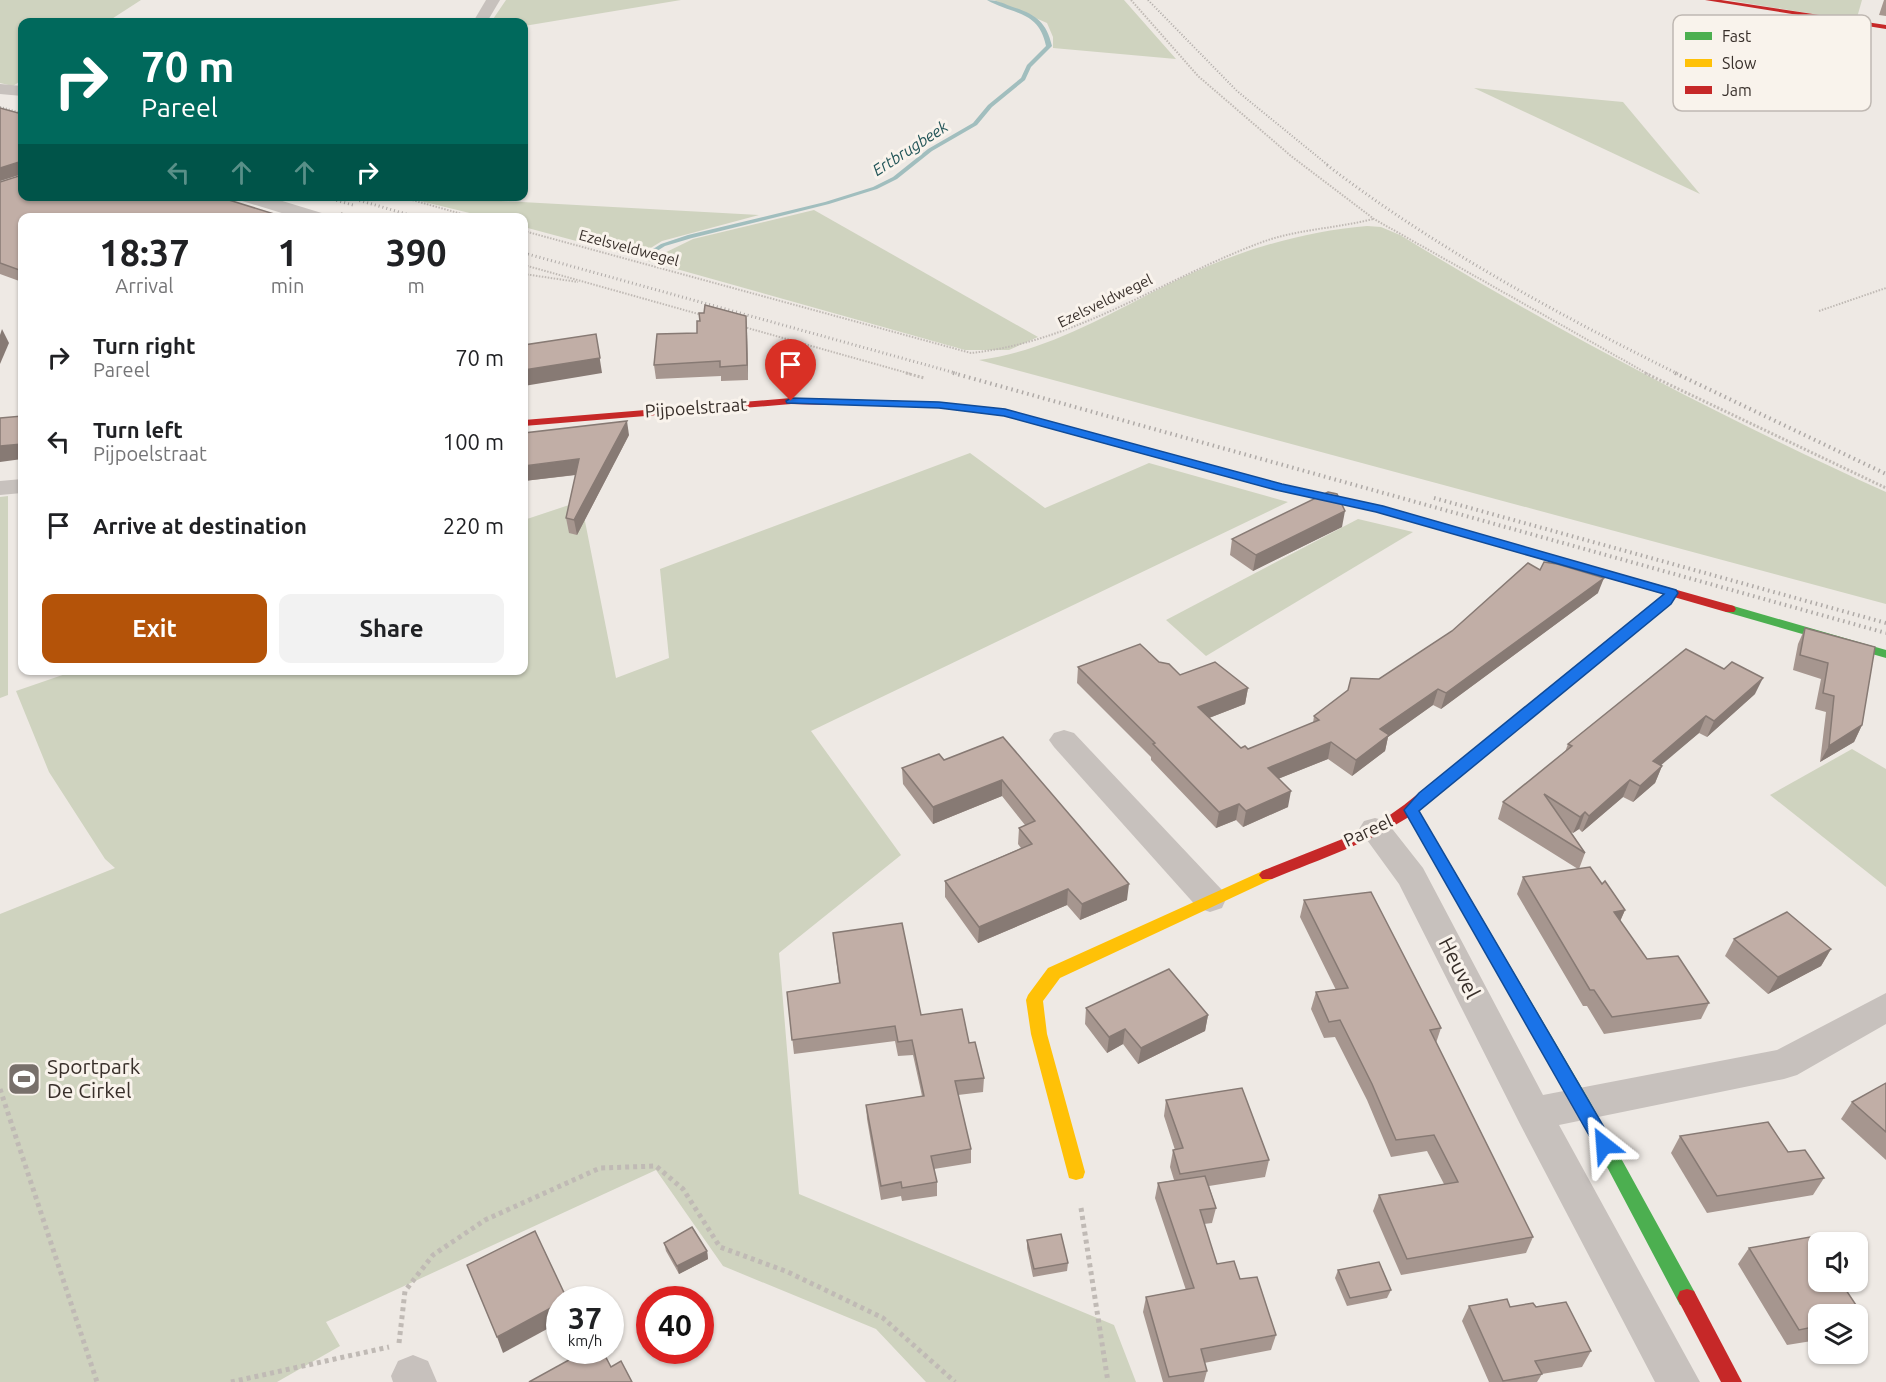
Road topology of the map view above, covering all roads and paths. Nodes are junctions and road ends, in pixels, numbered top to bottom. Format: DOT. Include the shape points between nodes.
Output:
graph roads {
  1 [pos="493,0"];
  2 [pos="1131,0"];
  3 [pos="1708,0"];
  4 [pos="1807,15"];
  5 [pos="482,18"];
  6 [pos="1871,25"];
  7 [pos="1886,27"];
  8 [pos="263,201"];
  9 [pos="419,201"];
  10 [pos="277,205"];
  11 [pos="261,213"];
  12 [pos="303,213"];
  13 [pos="459,213"];
  14 [pos="1374,219"];
  15 [pos="528,232"];
  16 [pos="528,266"];
  17 [pos="528,275"];
  18 [pos="585,282"];
  19 [pos="1886,288"];
  20 [pos="1820,311"];
  21 [pos="708,317"];
  22 [pos="742,326"];
  23 [pos="932,380"];
  24 [pos="528,423"];
  25 [pos="18,486"];
  26 [pos="0,488"];
  27 [pos="1886,488"];
  28 [pos="1672,593"];
  29 [pos="1886,654"];
  30 [pos="1064,740"];
  31 [pos="1412,810"];
  32 [pos="1376,829"];
  33 [pos="1210,899"];
  34 [pos="1886,1007"];
  35 [pos="0,1089"];
  36 [pos="1583,1106"];
  37 [pos="1533,1113"];
  38 [pos="1076,1172"];
  39 [pos="409,1368"];
  40 [pos="97,1382"];
  41 [pos="231,1382"];
  42 [pos="955,1382"];
  43 [pos="1108,1382"];
  44 [pos="1678,1382"];
  45 [pos="1732,1382"];
  1 -- 5 [label="street"];
  2 -- 14 [label="path" via="1198,76 1291,156"];
  3 -- 4 [label="street"];
  6 -- 7 [label="street"];
  8 -- 10 [label="street"];
  9 -- 13 [label="path"];
  10 -- 11 [label="street"];
  10 -- 12 [label="street"];
  14 -- 15 [label="path, Ezelsveldwegel" via="1293,232 1206,264 1051,339 1000,352 971,353"];
  14 -- 27 [label="path" via="1643,372"];
  16 -- 18 [label="path"];
  17 -- 18 [label="path"];
  18 -- 21 [label="path"];
  19 -- 20 [label="path"];
  22 -- 23 [label="path"];
  24 -- 28 [label="street, Pijpoelstraat" via="791,401 939,405 1005,413 1280,488 1379,509"];
  25 -- 26 [label="street"];
  28 -- 29 [label="street, Pijpoelstraat"];
  28 -- 31 [label="street, Pareel" via="1667,601 1424,796"];
  30 -- 33 [label="street"];
  31 -- 32 [label="street, Pareel"];
  31 -- 36 [label="street, Heuvel"];
  32 -- 33 [label="street, Pareel"];
  32 -- 37 [label="street, Heuvel" via="1412,877"];
  33 -- 38 [label="street, Pareel" via="1054,973 1034,1000 1039,1034"];
  34 -- 36 [label="street" via="1784,1064"];
  35 -- 40 [label="path"];
  36 -- 37 [label="street"];
  36 -- 45 [label="street, Heuvel"];
  37 -- 44 [label="street, Heuvel"];
  38 -- 43 [label="path"];
  39 -- 41 [label="path"];
  39 -- 42 [label="path" via="405,1291 433,1255 485,1220 600,1168 656,1166 683,1189 720,1247 788,1272 883,1318"];
}
